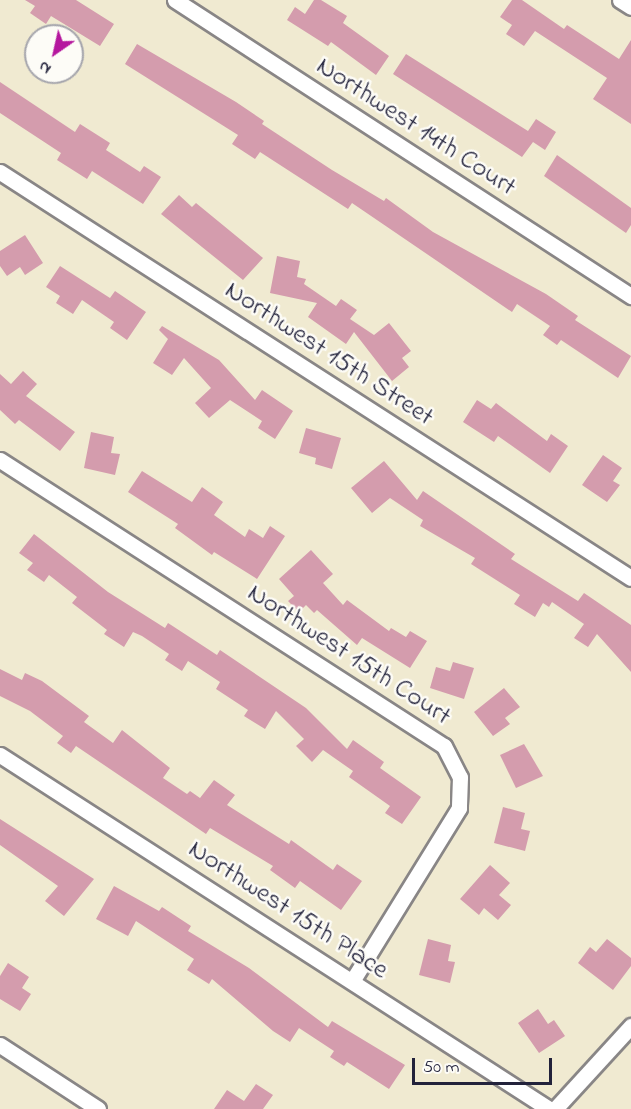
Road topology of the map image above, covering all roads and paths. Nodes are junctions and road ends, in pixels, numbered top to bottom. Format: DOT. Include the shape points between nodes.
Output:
graph roads {
  1 [pos="175,0"];
  2 [pos="620,0"];
  3 [pos="631,7"];
  4 [pos="0,172"];
  5 [pos="631,296"];
  6 [pos="0,460"];
  7 [pos="631,578"];
  8 [pos="0,755"];
  9 [pos="352,981"];
  10 [pos="631,1026"];
  11 [pos="0,1045"];
  12 [pos="98,1109"];
  13 [pos="549,1109"];
  14 [pos="555,1109"];
  1 -- 5 [label="street, Northwest 14th Court"];
  2 -- 3 [label="street"];
  4 -- 7 [label="street, Northwest 15th Street"];
  6 -- 9 [label="street, Northwest 15th Court" via="444,746 460,777 459,808"];
  8 -- 9 [label="street, Northwest 15th Place"];
  9 -- 13 [label="street, Northwest 15th Place"];
  10 -- 14 [label="street"];
  11 -- 12 [label="street"];
}
